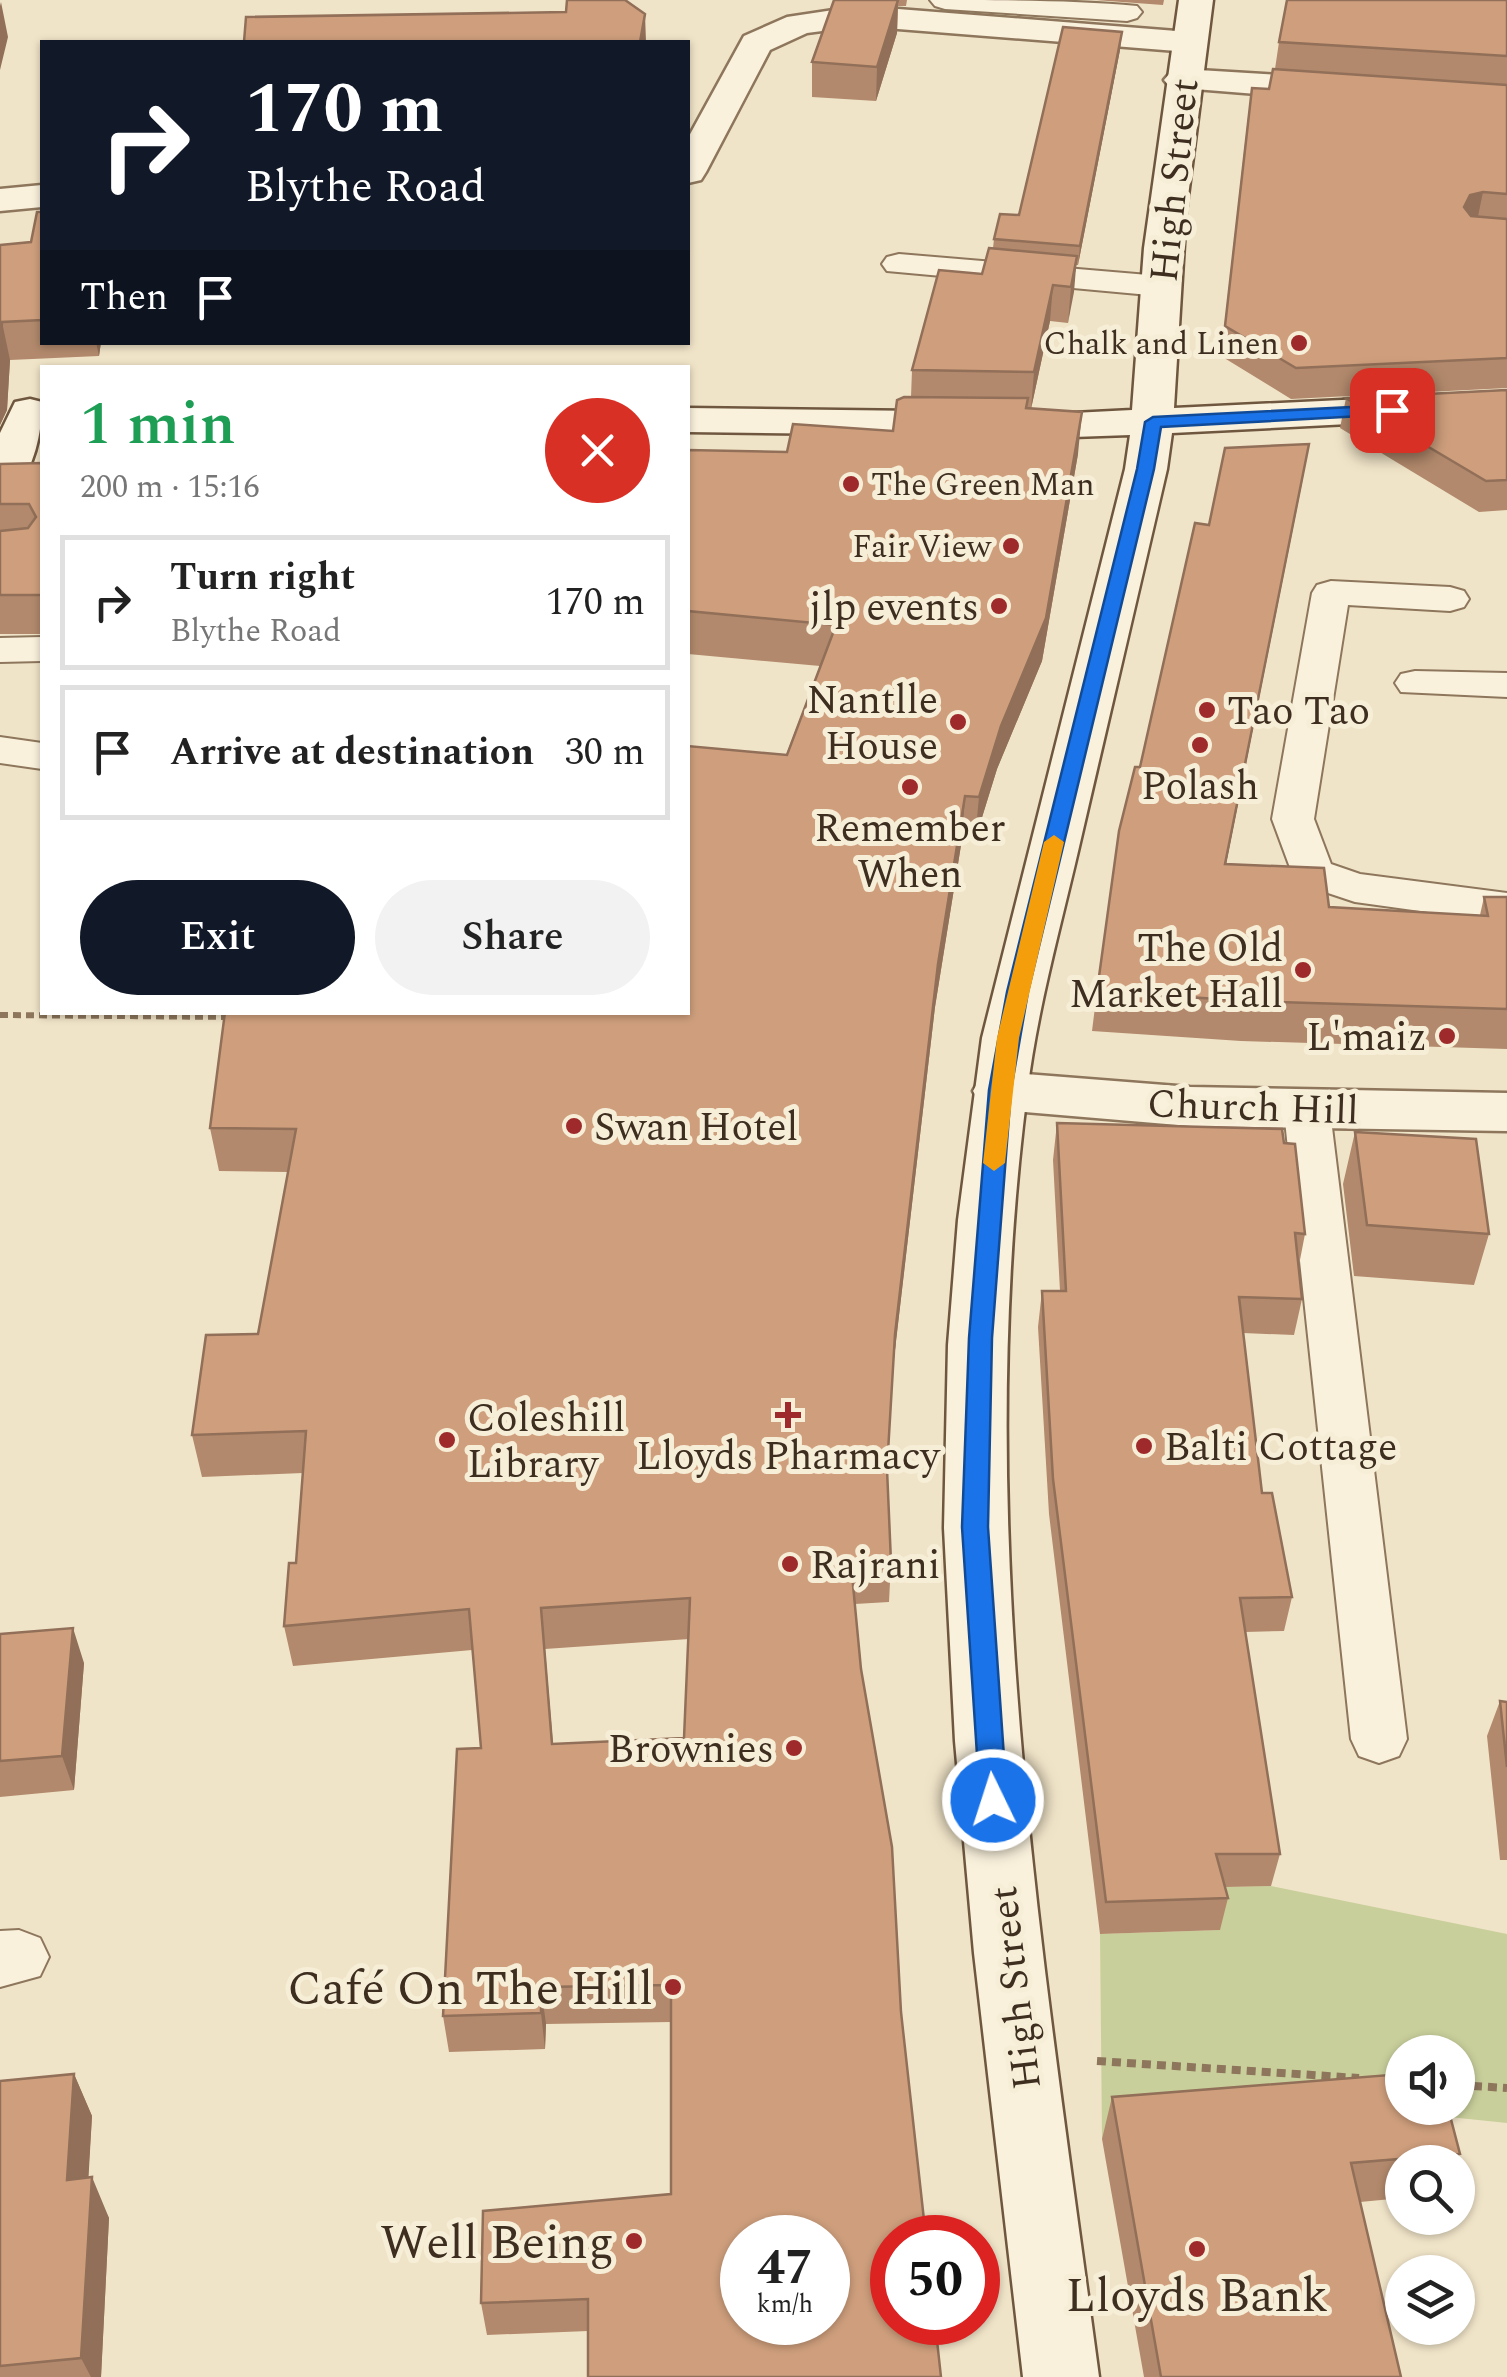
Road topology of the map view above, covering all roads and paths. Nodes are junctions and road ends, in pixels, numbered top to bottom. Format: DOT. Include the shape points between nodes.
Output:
graph roads {
  1 [pos="944,0"];
  2 [pos="1196,0"];
  3 [pos="1127,12"];
  4 [pos="999,14"];
  5 [pos="1189,42"];
  6 [pos="1182,80"];
  7 [pos="1370,92"];
  8 [pos="690,168"];
  9 [pos="40,196"];
  10 [pos="0,200"];
  11 [pos="899,264"];
  12 [pos="1160,286"];
  13 [pos="1507,404"];
  14 [pos="24,412"];
  15 [pos="690,420"];
  16 [pos="1153,422"];
  17 [pos="0,484"];
  18 [pos="1450,599"];
  19 [pos="40,649"];
  20 [pos="0,650"];
  21 [pos="1416,683"];
  22 [pos="1507,685"];
  23 [pos="0,750"];
  24 [pos="40,756"];
  25 [pos="1507,908"];
  26 [pos="0,1015"];
  27 [pos="252,1017"];
  28 [pos="1000,1090"];
  29 [pos="1307,1111"];
  30 [pos="1507,1112"];
  31 [pos="1379,1740"];
  32 [pos="1086,2060"];
  33 [pos="1363,2078"];
  34 [pos="1475,2085"];
  35 [pos="1507,2088"];
  36 [pos="1061,2377"];
  1 -- 4 [label="lane"];
  2 -- 5 [label="main road, High Street"];
  3 -- 4 [label="lane"];
  4 -- 5 [label="main road"];
  4 -- 8 [label="main road" via="847,16 772,33 747,56"];
  5 -- 6 [label="main road, High Street"];
  6 -- 7 [label="main road"];
  6 -- 12 [label="main road, High Street"];
  9 -- 10 [label="main road"];
  11 -- 12 [label="lane"];
  12 -- 16 [label="main road, High Street"];
  13 -- 16 [label="main road"];
  14 -- 17 [label="main road"];
  15 -- 16 [label="main road"];
  16 -- 28 [label="main road, High Street" via="1017,992"];
  18 -- 25 [label="lane" via="1331,593 1293,819 1312,872 1355,888"];
  19 -- 20 [label="lane"];
  21 -- 22 [label="lane"];
  23 -- 24 [label="lane"];
  26 -- 27 [label="path"];
  28 -- 29 [label="main road, Church Hill"];
  28 -- 36 [label="main road, High Street" via="980,1350 975,1527 996,1840"];
  29 -- 30 [label="main road, Church Hill"];
  29 -- 31 [label="lane"];
  32 -- 33 [label="path"];
  34 -- 35 [label="path"];
}
